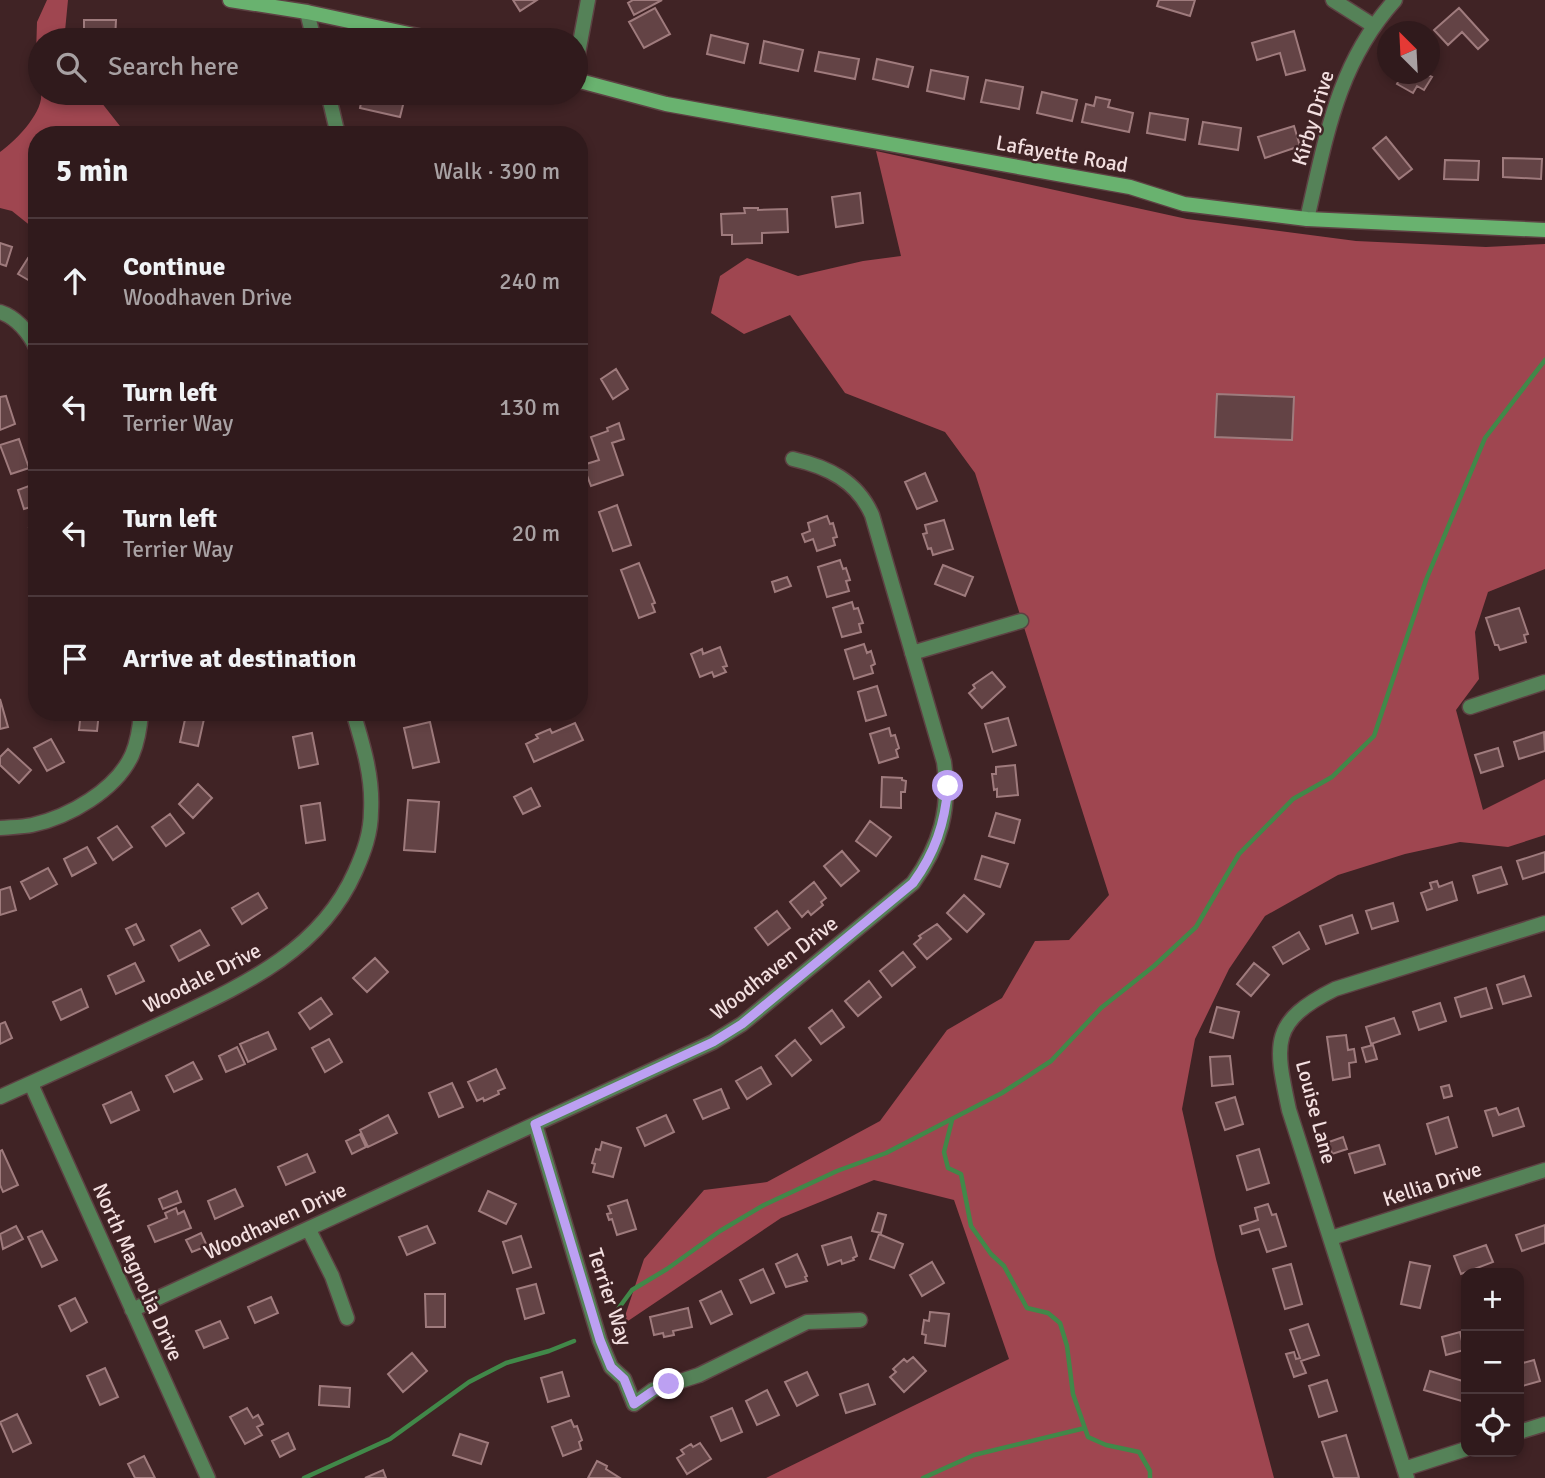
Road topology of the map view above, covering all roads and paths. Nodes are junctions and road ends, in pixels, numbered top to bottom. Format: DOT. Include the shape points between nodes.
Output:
graph roads {
  1 [pos="230,0"];
  2 [pos="588,0"];
  3 [pos="1333,0"];
  4 [pos="1395,0"];
  5 [pos="307,12"];
  6 [pos="1374,26"];
  7 [pos="311,28"];
  8 [pos="381,28"];
  9 [pos="583,28"];
  10 [pos="588,83"];
  11 [pos="331,105"];
  12 [pos="336,126"];
  13 [pos="1307,219"];
  14 [pos="1545,230"];
  15 [pos="0,312"];
  16 [pos="28,334"];
  17 [pos="793,459"];
  18 [pos="1021,621"];
  19 [pos="912,653"];
  20 [pos="1545,682"];
  21 [pos="1470,707"];
  22 [pos="140,721"];
  23 [pos="356,721"];
  24 [pos="0,828"];
  25 [pos="1545,923"];
  26 [pos="31,1084"];
  27 [pos="0,1097"];
  28 [pos="535,1124"];
  29 [pos="1545,1170"];
  30 [pos="309,1230"];
  31 [pos="1331,1238"];
  32 [pos="132,1310"];
  33 [pos="347,1318"];
  34 [pos="860,1320"];
  35 [pos="1545,1424"];
  36 [pos="1524,1430"];
  37 [pos="1461,1451"];
  38 [pos="1405,1474"];
  39 [pos="208,1478"];
  1 -- 5 [label="main road"];
  2 -- 9 [label="street"];
  3 -- 6 [label="street"];
  4 -- 6 [label="street, Kirby Drive"];
  5 -- 7 [label="street"];
  5 -- 8 [label="main road"];
  6 -- 13 [label="street, Kirby Drive" via="1336,99"];
  10 -- 13 [label="main road, Lafayette Road" via="666,104 1130,187 1184,204"];
  11 -- 12 [label="street"];
  13 -- 14 [label="main road, Lafayette Road"];
  15 -- 16 [label="street"];
  17 -- 19 [label="street, Woodhaven Drive" via="838,475 865,500"];
  18 -- 19 [label="street"];
  19 -- 28 [label="street, Woodhaven Drive" via="948,786 939,836 913,883 742,1024 713,1042"];
  20 -- 21 [label="street"];
  22 -- 24 [label="street" via="131,758 104,789 47,821"];
  23 -- 26 [label="street, Woodale Drive" via="366,752 372,811 369,832 348,887 320,927 261,974"];
  25 -- 31 [label="street, Louise Lane" via="1335,989 1293,1016 1281,1043 1279,1063 1289,1110"];
  26 -- 27 [label="street, Woodale Drive"];
  26 -- 32 [label="street, North Magnolia Drive"];
  28 -- 30 [label="street, Woodhaven Drive"];
  28 -- 34 [label="street, Terrier Way" via="600,1340 634,1404 653,1391 699,1375 807,1322"];
  29 -- 31 [label="street, Kellia Drive"];
  30 -- 32 [label="street, Woodhaven Drive"];
  30 -- 33 [label="street"];
  31 -- 38 [label="street, Louise Lane"];
  32 -- 39 [label="street, North Magnolia Drive"];
  35 -- 36 [label="street"];
  37 -- 38 [label="street"];
}
